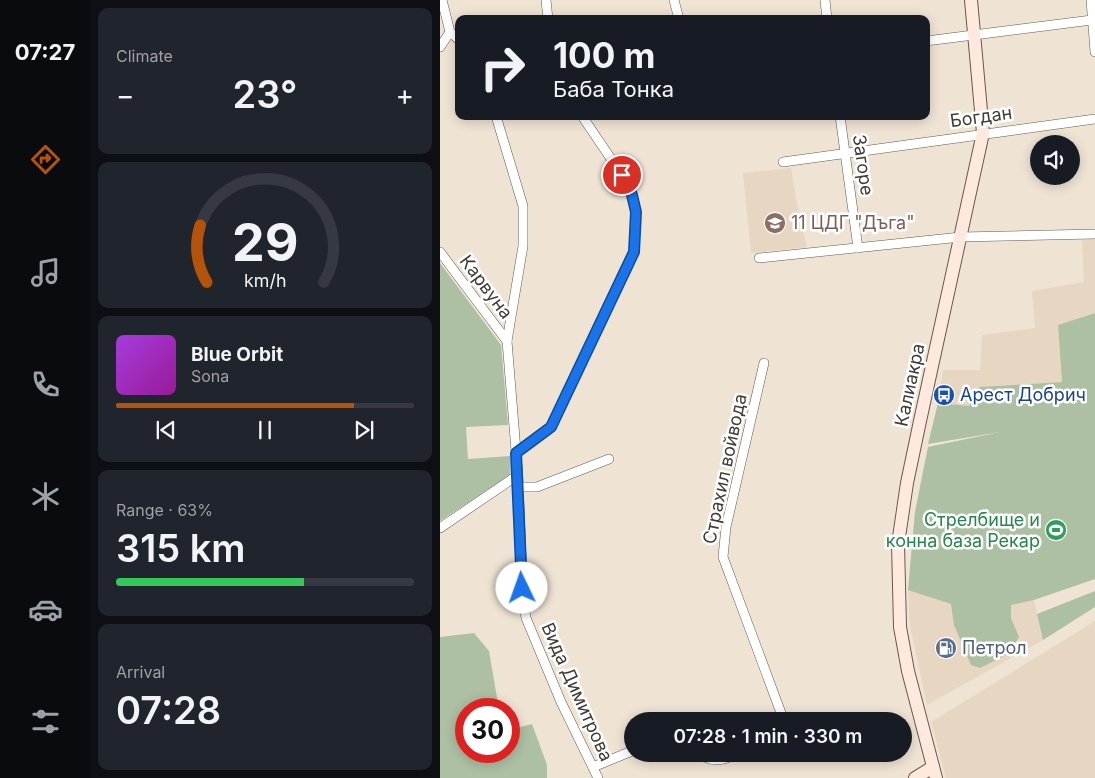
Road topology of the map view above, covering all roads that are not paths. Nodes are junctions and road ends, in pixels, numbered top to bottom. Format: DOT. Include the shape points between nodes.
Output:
graph roads {
  1 [pos="442,0"];
  2 [pos="546,0"];
  3 [pos="674,0"];
  4 [pos="824,0"];
  5 [pos="971,0"];
  6 [pos="1091,0"];
  7 [pos="548,15"];
  8 [pos="679,15"];
  9 [pos="826,15"];
  10 [pos="1092,20"];
  11 [pos="450,32"];
  12 [pos="974,34"];
  13 [pos="455,36"];
  14 [pos="930,40"];
  15 [pos="440,47"];
  16 [pos="1095,52"];
  17 [pos="1095,119"];
  18 [pos="497,120"];
  19 [pos="585,120"];
  20 [pos="841,120"];
  21 [pos="983,133"];
  22 [pos="845,152"];
  23 [pos="783,162"];
  24 [pos="1095,234"];
  25 [pos="961,237"];
  26 [pos="858,248"];
  27 [pos="440,252"];
  28 [pos="759,258"];
  29 [pos="507,341"];
  30 [pos="764,363"];
  31 [pos="516,453"];
  32 [pos="609,459"];
  33 [pos="518,474"];
  34 [pos="518,487"];
  35 [pos="440,528"];
  36 [pos="781,712"];
  37 [pos="624,754"];
  38 [pos="592,767"];
  39 [pos="934,773"];
  40 [pos="598,778"];
  41 [pos="915,778"];
  1 -- 11 [label="street"];
  2 -- 7 [label="street"];
  3 -- 8 [label="street"];
  4 -- 9 [label="street"];
  5 -- 12 [label="street, Калиакра"];
  6 -- 10 [label="street"];
  10 -- 12 [label="street"];
  10 -- 16 [label="street"];
  11 -- 13 [label="street"];
  11 -- 15 [label="street"];
  12 -- 14 [label="street"];
  12 -- 21 [label="street, Калиакра"];
  17 -- 21 [label="street, Богдан"];
  18 -- 29 [label="street, Вида Димитрова" via="523,206 524,223"];
  19 -- 31 [label="street" via="632,195 636,212 634,252 551,427"];
  20 -- 22 [label="street, Загоре"];
  21 -- 22 [label="street, Богдан"];
  21 -- 25 [label="street, Калиакра"];
  22 -- 23 [label="street, Богдан"];
  22 -- 26 [label="street, Загоре"];
  24 -- 25 [label="street"];
  25 -- 26 [label="street"];
  25 -- 39 [label="street, Калиакра" via="920,421 898,544 900,628"];
  26 -- 28 [label="street"];
  27 -- 29 [label="street, Карвуна"];
  29 -- 31 [label="street, Вида Димитрова"];
  30 -- 36 [label="street, Страхил войвода" via="726,527 723,557"];
  31 -- 33 [label="street, Вида Димитрова"];
  32 -- 34 [label="street" via="537,487"];
  33 -- 34 [label="street, Вида Димитрова"];
  33 -- 35 [label="street"];
  34 -- 38 [label="street, Вида Димитрова" via="526,618"];
  37 -- 38 [label="street"];
  38 -- 40 [label="street, Вида Димитрова"];
  39 -- 41 [label="street"];
}
